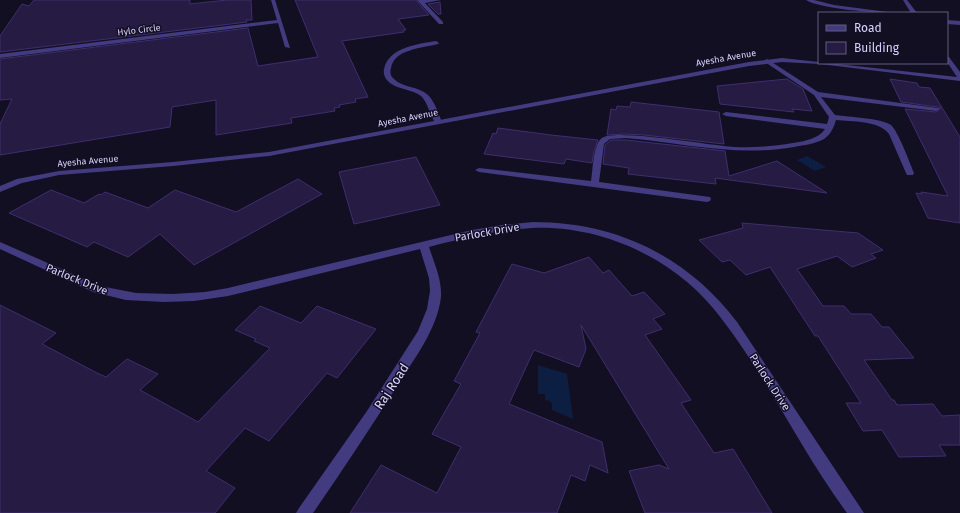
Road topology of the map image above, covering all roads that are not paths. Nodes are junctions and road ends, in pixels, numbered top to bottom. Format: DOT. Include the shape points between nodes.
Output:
graph roads {
  1 [pos="274,0"];
  2 [pos="439,0"];
  3 [pos="808,0"];
  4 [pos="905,0"];
  5 [pos="420,1"];
  6 [pos="884,12"];
  7 [pos="913,12"];
  8 [pos="280,21"];
  9 [pos="948,22"];
  10 [pos="441,23"];
  11 [pos="960,23"];
  12 [pos="436,43"];
  13 [pos="288,47"];
  14 [pos="0,56"];
  15 [pos="948,59"];
  16 [pos="767,61"];
  17 [pos="818,63"];
  18 [pos="831,64"];
  19 [pos="960,76"];
  20 [pos="960,79"];
  21 [pos="816,94"];
  22 [pos="936,109"];
  23 [pos="726,114"];
  24 [pos="833,118"];
  25 [pos="438,122"];
  26 [pos="831,128"];
  27 [pos="479,170"];
  28 [pos="910,173"];
  29 [pos="595,184"];
  30 [pos="0,189"];
  31 [pos="707,199"];
  32 [pos="0,245"];
  33 [pos="423,245"];
  34 [pos="304,513"];
  35 [pos="856,513"];
  1 -- 8 [label="street"];
  2 -- 5 [label="street"];
  3 -- 6 [label="street"];
  4 -- 7 [label="street"];
  5 -- 10 [label="street"];
  8 -- 13 [label="street"];
  8 -- 14 [label="street, Hylo Circle"];
  9 -- 11 [label="street"];
  12 -- 25 [label="street" via="413,48 393,58 388,64 387,74 391,81 424,94"];
  15 -- 19 [label="street"];
  16 -- 17 [label="street, Ayesha Avenue"];
  16 -- 21 [label="street"];
  16 -- 25 [label="street, Ayesha Avenue"];
  18 -- 20 [label="street"];
  21 -- 22 [label="street"];
  21 -- 24 [label="street"];
  23 -- 26 [label="street"];
  24 -- 26 [label="street"];
  24 -- 28 [label="street" via="872,122 888,127"];
  25 -- 30 [label="street, Ayesha Avenue" via="269,154 50,174"];
  26 -- 29 [label="street" via="824,137 809,142 761,149 713,147 638,137 609,137 600,144"];
  27 -- 29 [label="street"];
  29 -- 31 [label="street"];
  32 -- 33 [label="street, Parlock Drive" via="78,282 107,292 143,298 182,298 218,294"];
  33 -- 34 [label="street, Raj Road" via="435,280 436,297 430,316 414,351"];
  33 -- 35 [label="street, Parlock Drive" via="508,228 556,225 586,229 626,241 671,265 718,305"];
}
